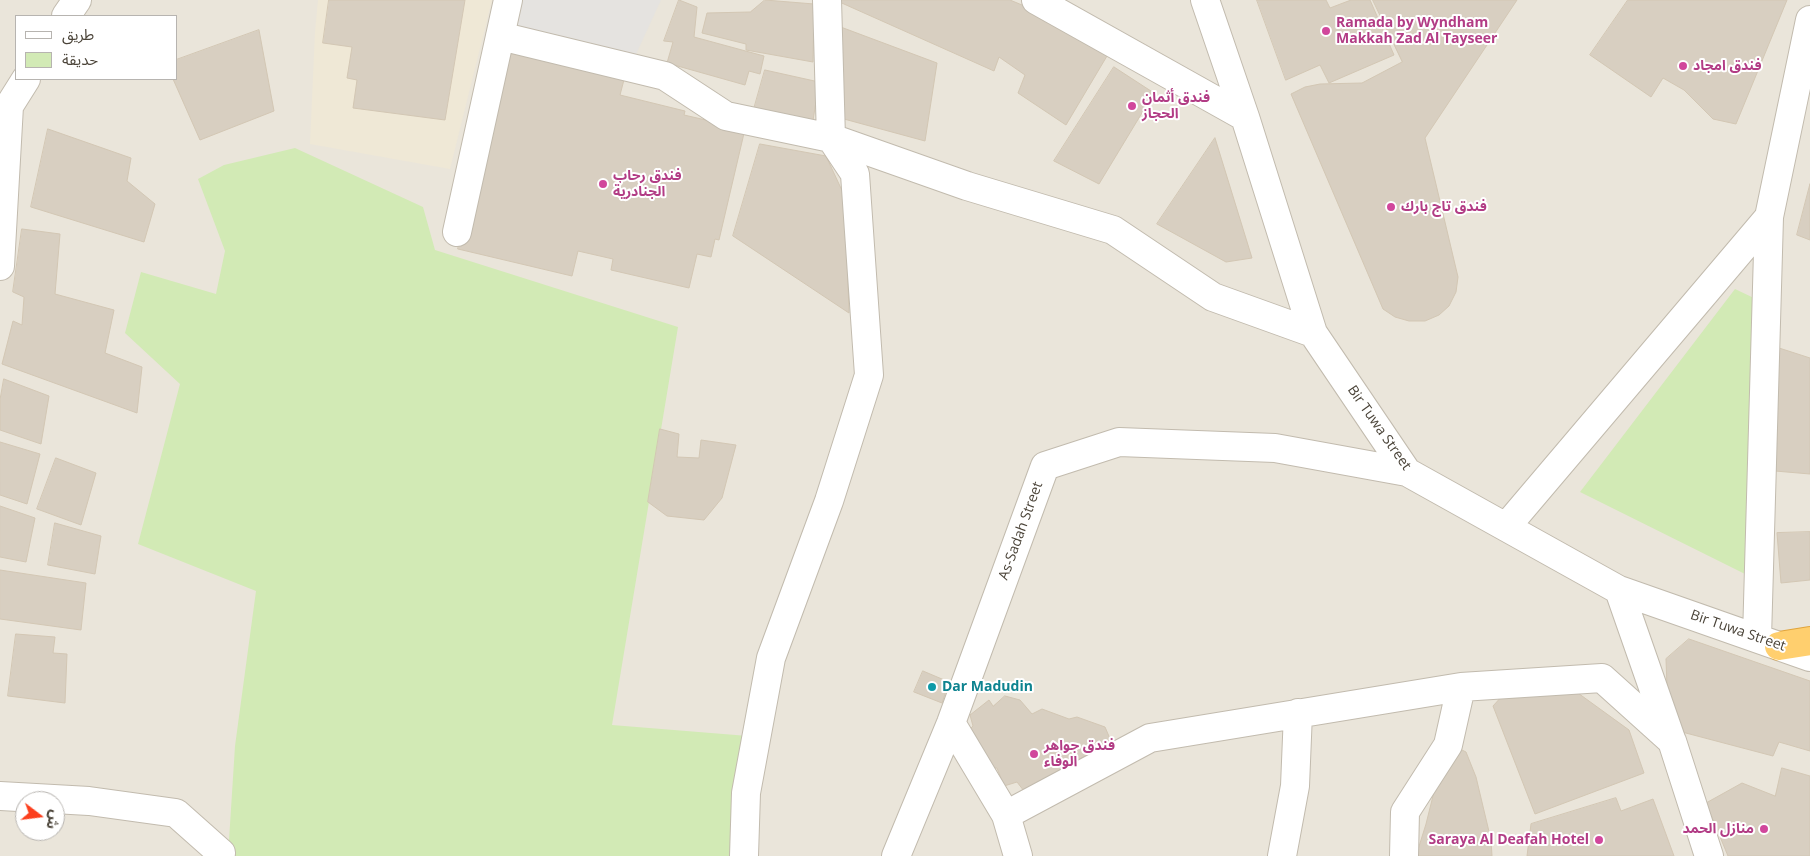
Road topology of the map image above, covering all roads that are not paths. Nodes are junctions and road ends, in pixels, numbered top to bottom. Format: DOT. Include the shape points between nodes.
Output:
graph roads {
  1 [pos="77,0"];
  2 [pos="508,0"];
  3 [pos="827,0"];
  4 [pos="1036,0"];
  5 [pos="1205,0"];
  6 [pos="67,15"];
  7 [pos="1810,20"];
  8 [pos="500,36"];
  9 [pos="25,80"];
  10 [pos="1245,117"];
  11 [pos="831,138"];
  12 [pos="1769,217"];
  13 [pos="457,232"];
  14 [pos="0,266"];
  15 [pos="1313,332"];
  16 [pos="1407,472"];
  17 [pos="1506,527"];
  18 [pos="1619,590"];
  19 [pos="1810,641"];
  20 [pos="1768,642"];
  21 [pos="1810,657"];
  22 [pos="1461,687"];
  23 [pos="1298,713"];
  24 [pos="951,723"];
  25 [pos="1672,740"];
  26 [pos="0,796"];
  27 [pos="1006,815"];
  28 [pos="222,853"];
  29 [pos="744,856"];
  30 [pos="896,856"];
  31 [pos="1018,856"];
  32 [pos="1282,856"];
  33 [pos="1404,856"];
  34 [pos="1709,856"];
  1 -- 6 [label="street"];
  2 -- 8 [label="street"];
  3 -- 11 [label="street"];
  4 -- 10 [label="street"];
  5 -- 10 [label="street, Bir Tuwa Street"];
  7 -- 12 [label="street"];
  8 -- 11 [label="street" via="665,76 726,116"];
  8 -- 13 [label="street"];
  9 -- 14 [label="street" via="9,106"];
  10 -- 15 [label="street, Bir Tuwa Street"];
  11 -- 15 [label="street" via="967,186 1113,230 1213,297"];
  11 -- 29 [label="street" via="855,174 869,375 830,501 771,658 746,793"];
  12 -- 17 [label="street"];
  12 -- 20 [label="street"];
  15 -- 16 [label="street, Bir Tuwa Street"];
  16 -- 17 [label="street, Bir Tuwa Street"];
  16 -- 24 [label="street, As-Sadah Street" via="1275,448 1119,442 1045,466"];
  17 -- 18 [label="street, Bir Tuwa Street"];
  18 -- 20 [label="street, Bir Tuwa Street"];
  18 -- 25 [label="street"];
  19 -- 20 [label="highway"];
  20 -- 21 [label="street, Bir Tuwa Street"];
  22 -- 23 [label="street"];
  22 -- 25 [label="street" via="1602,678"];
  22 -- 33 [label="street" via="1448,745 1405,812"];
  23 -- 27 [label="street" via="1150,738"];
  23 -- 32 [label="street" via="1295,786"];
  24 -- 27 [label="street"];
  24 -- 30 [label="street, As-Sadah Street"];
  25 -- 34 [label="street"];
  26 -- 28 [label="street" via="89,801 176,814"];
  27 -- 31 [label="street"];
}
